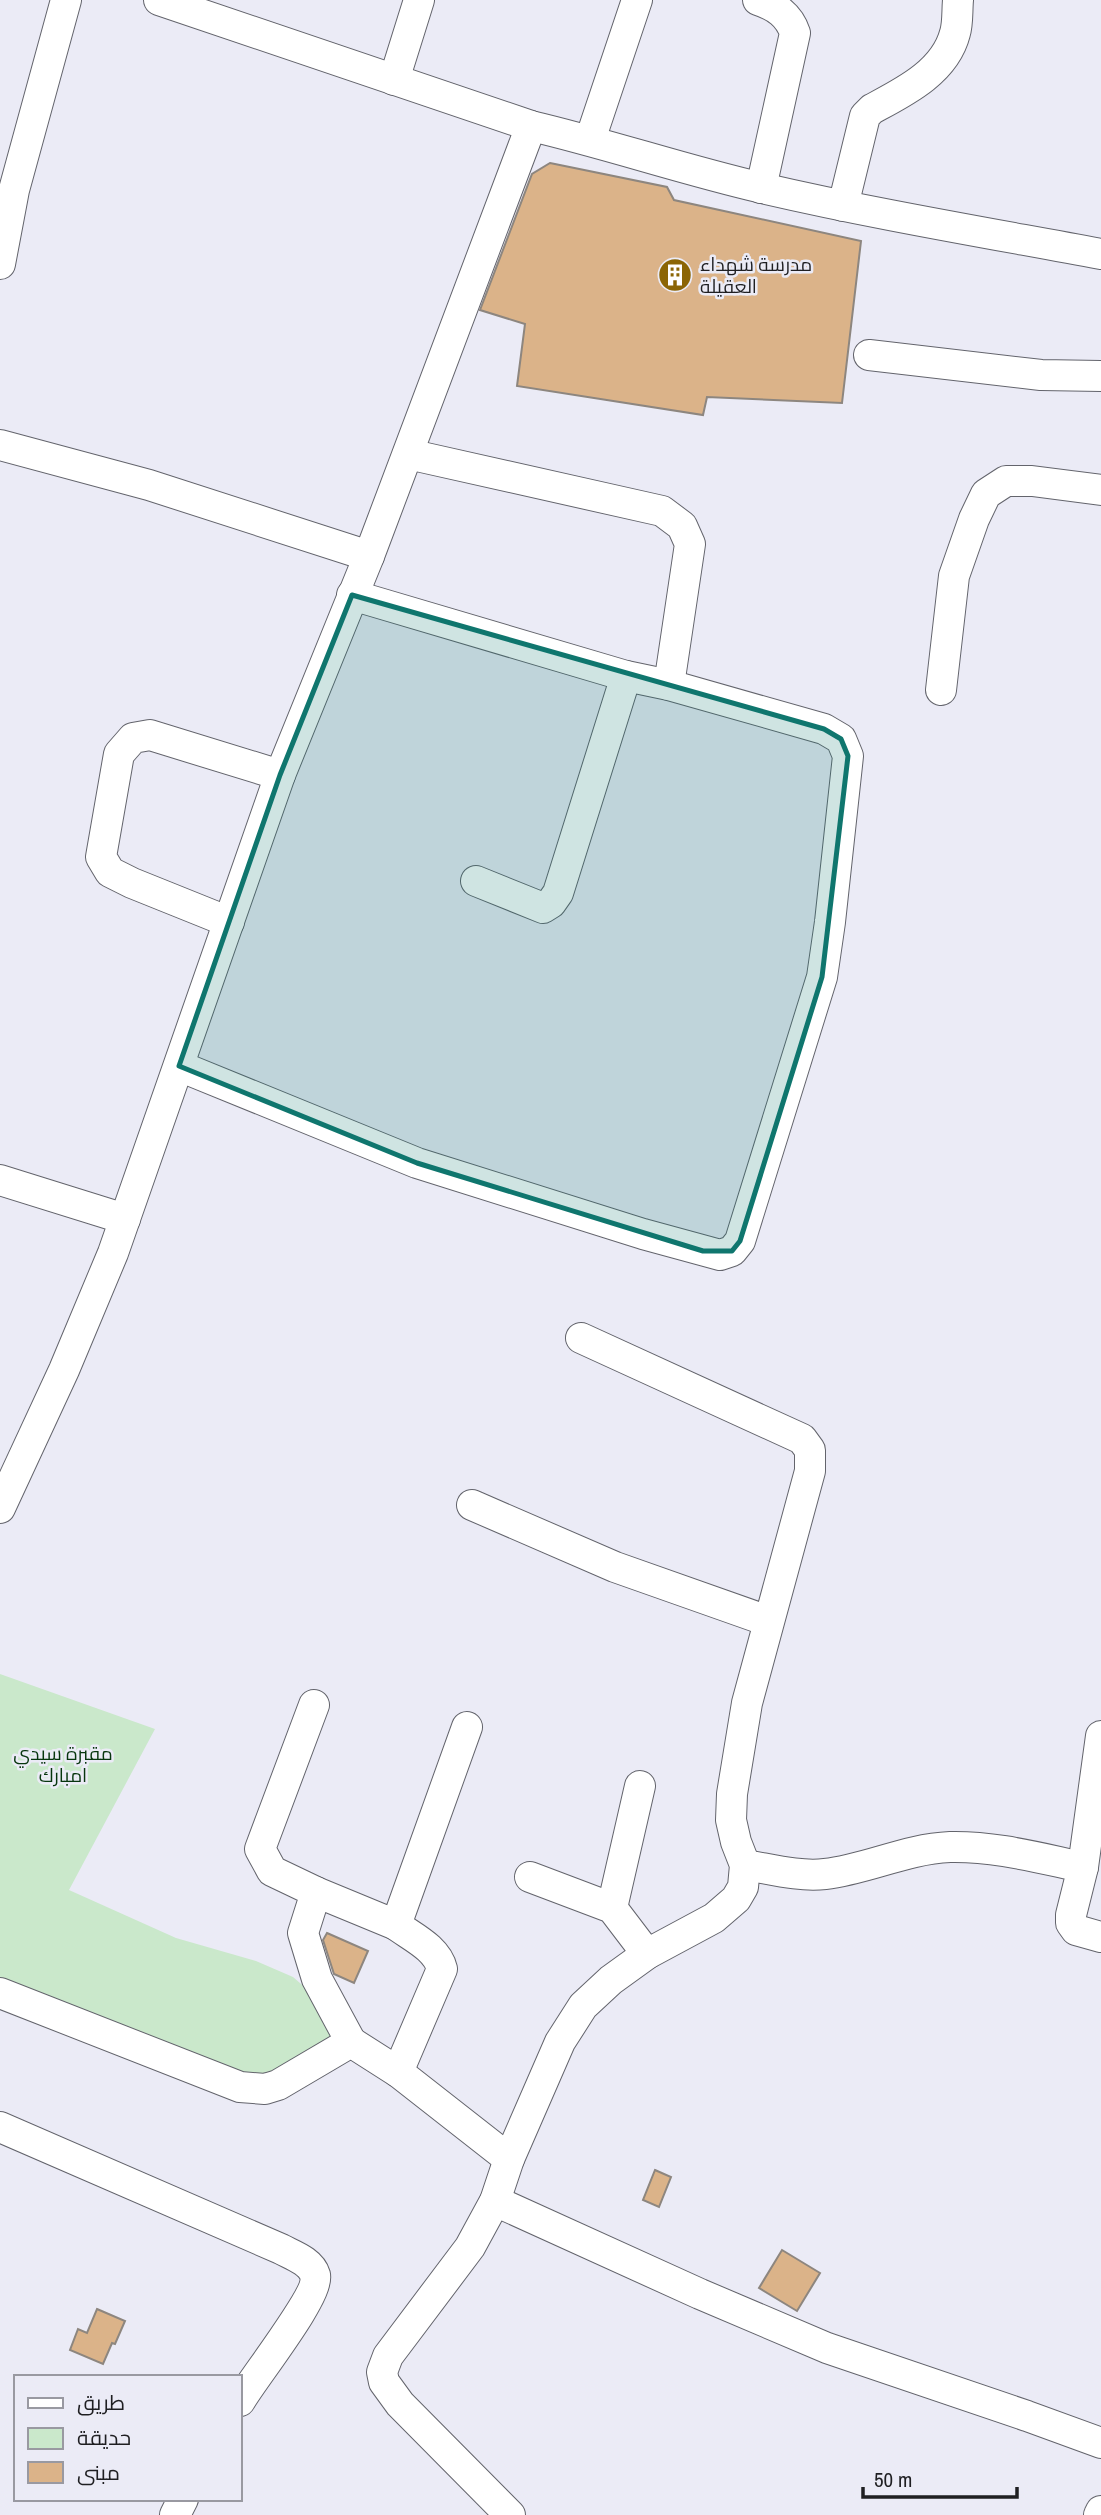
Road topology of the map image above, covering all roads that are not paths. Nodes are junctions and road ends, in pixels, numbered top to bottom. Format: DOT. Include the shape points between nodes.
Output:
graph roads {
  1 [pos="66,0"];
  2 [pos="159,0"];
  3 [pos="419,0"];
  4 [pos="637,0"];
  5 [pos="758,0"];
  6 [pos="958,0"];
  7 [pos="394,80"];
  8 [pos="531,127"];
  9 [pos="590,140"];
  10 [pos="761,188"];
  11 [pos="843,206"];
  12 [pos="1101,254"];
  13 [pos="0,264"];
  14 [pos="869,355"];
  15 [pos="1101,376"];
  16 [pos="0,444"];
  17 [pos="408,454"];
  18 [pos="1101,490"];
  19 [pos="369,556"];
  20 [pos="352,595"];
  21 [pos="626,677"];
  22 [pos="669,685"];
  23 [pos="941,690"];
  24 [pos="280,775"];
  25 [pos="476,881"];
  26 [pos="229,922"];
  27 [pos="179,1066"];
  28 [pos="0,1181"];
  29 [pos="125,1219"];
  30 [pos="581,1338"];
  31 [pos="2,1499"];
  32 [pos="472,1505"];
  33 [pos="768,1621"];
  34 [pos="314,1705"];
  35 [pos="467,1727"];
  36 [pos="1101,1736"];
  37 [pos="640,1786"];
  38 [pos="745,1864"];
  39 [pos="1083,1867"];
  40 [pos="530,1877"];
  41 [pos="316,1892"];
  42 [pos="612,1908"];
  43 [pos="396,1925"];
  44 [pos="1101,1937"];
  45 [pos="647,1954"];
  46 [pos="0,1993"];
  47 [pos="351,2042"];
  48 [pos="398,2072"];
  49 [pos="0,2127"];
  50 [pos="509,2159"];
  51 [pos="495,2201"];
  52 [pos="242,2398"];
  53 [pos="1101,2444"];
  54 [pos="510,2515"];
  1 -- 13 [label="street" via="14,190"];
  2 -- 7 [label="street"];
  3 -- 7 [label="street"];
  4 -- 9 [label="street"];
  5 -- 10 [label="street" via="785,14 795,33"];
  6 -- 11 [label="street" via="956,33 945,57 924,78 865,116"];
  7 -- 8 [label="street"];
  8 -- 9 [label="street"];
  8 -- 17 [label="street"];
  9 -- 10 [label="street"];
  10 -- 11 [label="street"];
  11 -- 12 [label="street"];
  14 -- 15 [label="street" via="1041,375"];
  16 -- 19 [label="street" via="149,485"];
  17 -- 19 [label="street"];
  17 -- 22 [label="street" via="663,511 682,526 690,544"];
  18 -- 23 [label="street" via="1006,481 986,494 954,576"];
  19 -- 20 [label="street"];
  20 -- 21 [label="street"];
  20 -- 24 [label="street"];
  21 -- 22 [label="street"];
  21 -- 25 [label="street" via="551,904 543,908"];
  22 -- 27 [label="street" via="824,729 841,739 848,756 821,977 740,1241 732,1251 720,1255 703,1251 417,1163"];
  24 -- 26 [label="street"];
  24 -- 26 [label="street" via="150,735 133,738 119,754 100,857 110,872"];
  26 -- 27 [label="street"];
  27 -- 29 [label="street"];
  28 -- 29 [label="street"];
  29 -- 31 [label="street" via="64,1370"];
  30 -- 33 [label="street" via="802,1439 810,1450 810,1471"];
  32 -- 33 [label="street" via="615,1567"];
  33 -- 38 [label="street" via="747,1703 732,1794 731,1819"];
  34 -- 41 [label="street" via="260,1849 272,1871"];
  35 -- 43 [label="street"];
  36 -- 39 [label="street"];
  37 -- 42 [label="street"];
  38 -- 39 [label="street" via="822,1875 909,1851 951,1847 1010,1852"];
  38 -- 45 [label="street" via="743,1886 728,1907"];
  39 -- 44 [label="street" via="1072,1923 1076,1930"];
  40 -- 42 [label="street"];
  41 -- 43 [label="street"];
  41 -- 47 [label="street" via="303,1933 317,1979"];
  42 -- 45 [label="street"];
  43 -- 48 [label="street" via="434,1952 442,1969"];
  45 -- 50 [label="street" via="583,2006 560,2042"];
  46 -- 47 [label="street" via="240,2087 278,2085"];
  47 -- 48 [label="street"];
  48 -- 50 [label="street"];
  49 -- 52 [label="street" via="305,2262 314,2274 315,2286"];
  50 -- 51 [label="street"];
  51 -- 53 [label="street" via="827,2348"];
  51 -- 54 [label="street" via="470,2247 388,2356 382,2372 400,2404"];
}
